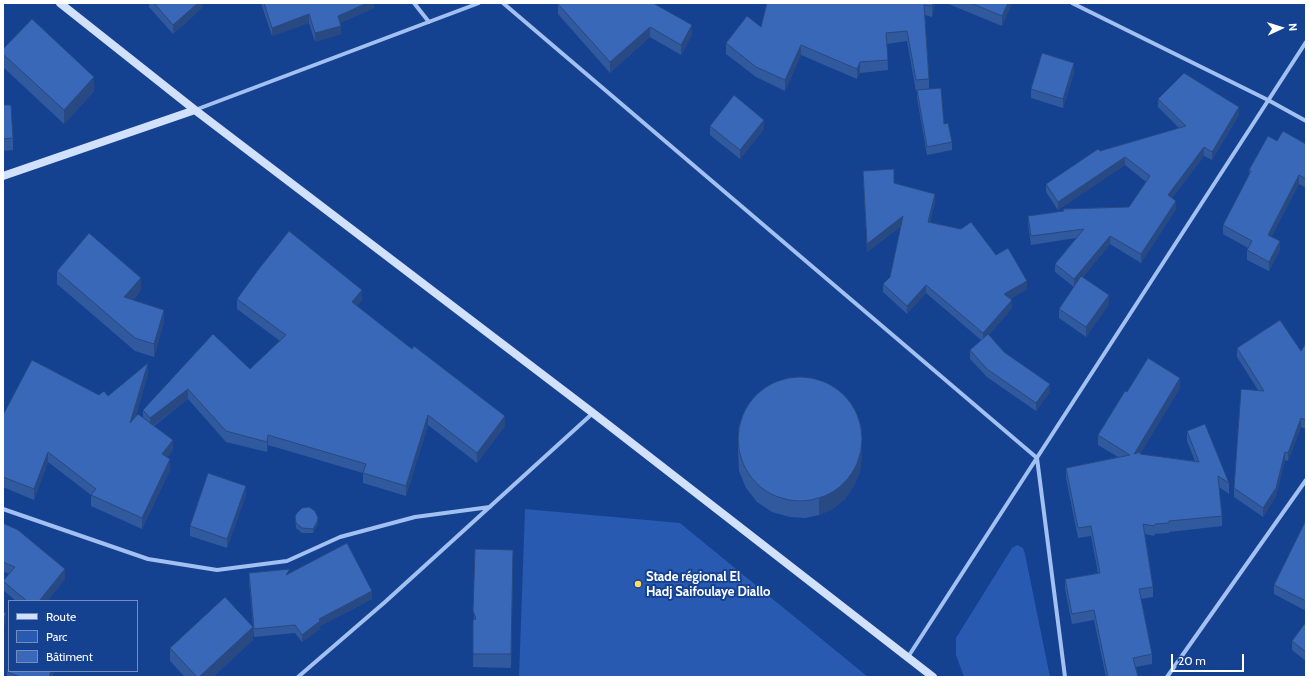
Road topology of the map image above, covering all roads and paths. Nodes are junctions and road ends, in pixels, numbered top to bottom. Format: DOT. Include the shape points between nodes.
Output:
graph roads {
  1 [pos="60,3"];
  2 [pos="414,3"];
  3 [pos="479,3"];
  4 [pos="503,3"];
  5 [pos="1072,3"];
  6 [pos="429,22"];
  7 [pos="1306,42"];
  8 [pos="1268,100"];
  9 [pos="194,110"];
  10 [pos="1306,121"];
  11 [pos="3,176"];
  12 [pos="593,413"];
  13 [pos="1037,458"];
  14 [pos="1306,480"];
  15 [pos="490,507"];
  16 [pos="3,509"];
  17 [pos="908,657"];
  18 [pos="298,677"];
  19 [pos="933,677"];
  20 [pos="1065,677"];
  21 [pos="1166,677"];
  1 -- 9 [label="street"];
  2 -- 6 [label="street"];
  3 -- 6 [label="street"];
  4 -- 13 [label="street"];
  5 -- 8 [label="street"];
  6 -- 9 [label="street"];
  7 -- 8 [label="street"];
  8 -- 10 [label="street"];
  8 -- 13 [label="street"];
  9 -- 11 [label="street"];
  9 -- 12 [label="street"];
  12 -- 15 [label="street"];
  12 -- 17 [label="street"];
  13 -- 17 [label="street"];
  13 -- 20 [label="street"];
  14 -- 21 [label="street"];
  15 -- 16 [label="street" via="415,517 340,537 287,562 217,570 148,559"];
  15 -- 18 [label="street"];
  17 -- 19 [label="street"];
}
